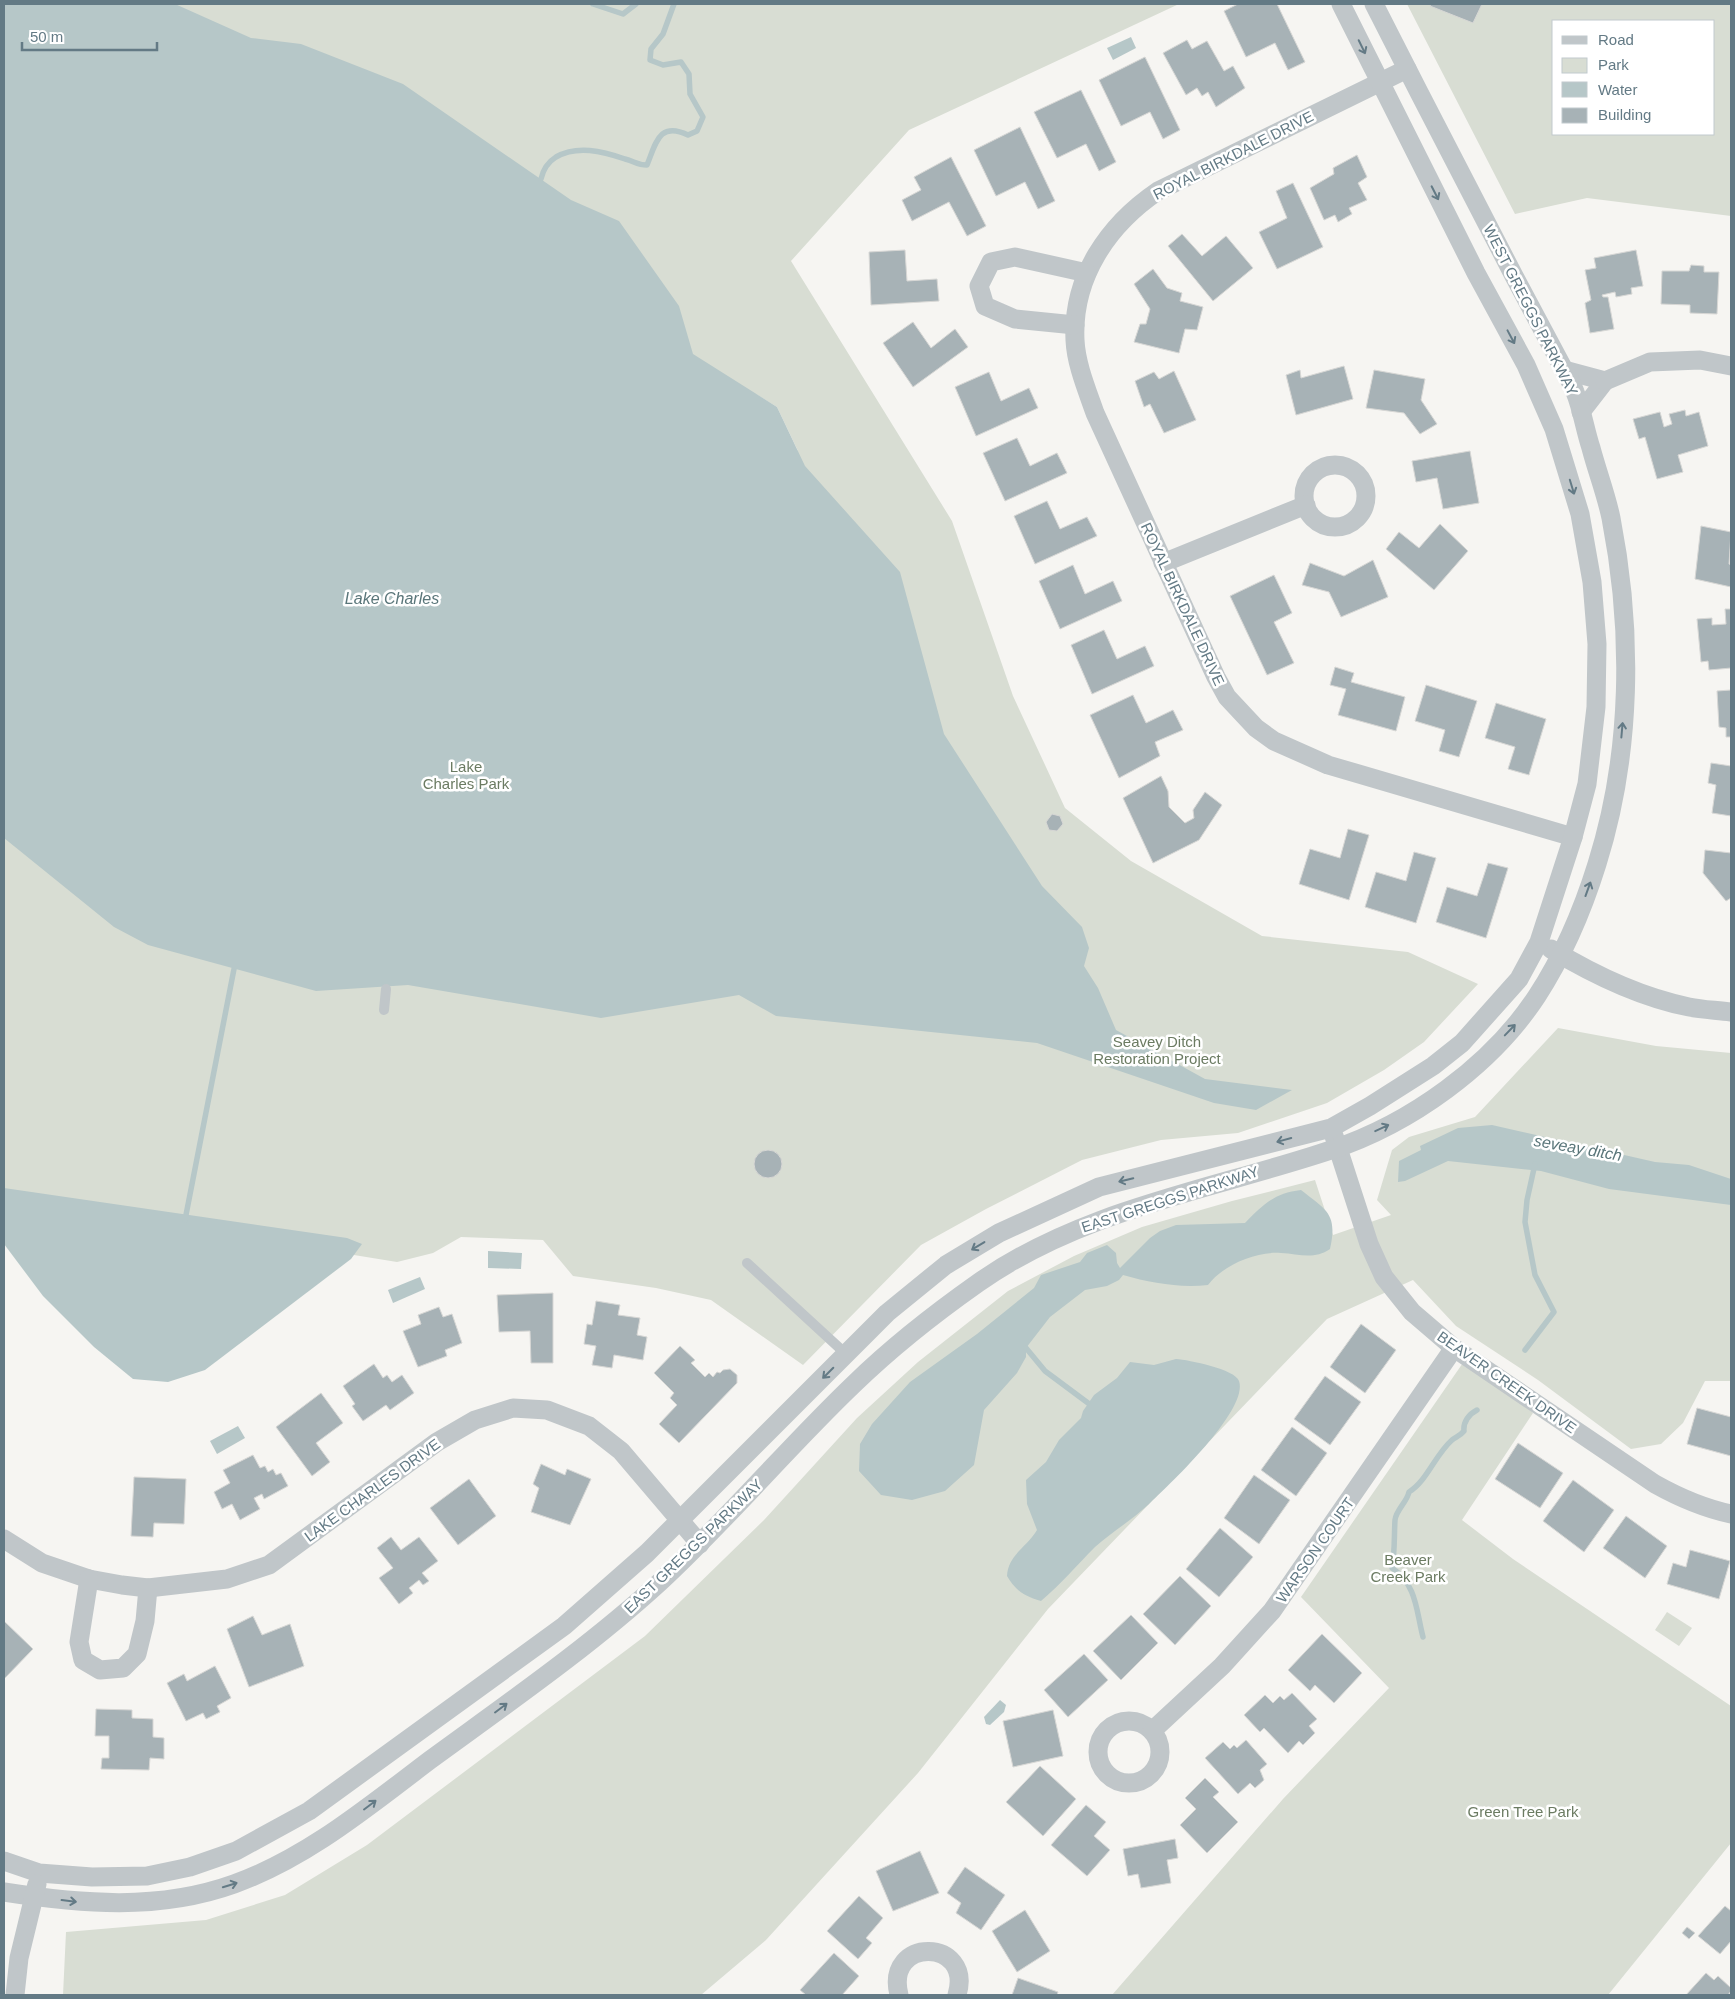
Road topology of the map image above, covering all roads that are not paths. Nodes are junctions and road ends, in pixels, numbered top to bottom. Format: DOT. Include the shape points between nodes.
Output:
graph roads {
  1 [pos="1341,4"];
  2 [pos="1374,4"];
  3 [pos="1407,69"];
  4 [pos="1379,81"];
  5 [pos="1087,273"];
  6 [pos="1076,325"];
  7 [pos="1731,366"];
  8 [pos="1564,370"];
  9 [pos="1605,381"];
  10 [pos="1581,412"];
  11 [pos="1306,505"];
  12 [pos="1163,563"];
  13 [pos="1573,837"];
  14 [pos="1540,942"];
  15 [pos="1561,955"];
  16 [pos="386,989"];
  17 [pos="384,1010"];
  18 [pos="1731,1012"];
  19 [pos="1331,1128"];
  20 [pos="1338,1148"];
  21 [pos="746,1263"];
  22 [pos="1454,1348"];
  23 [pos="846,1354"];
  24 [pos="1731,1514"];
  25 [pos="678,1519"];
  26 [pos="4,1539"];
  27 [pos="700,1544"];
  28 [pos="89,1579"];
  29 [pos="148,1588"];
  30 [pos="1152,1731"];
  31 [pos="4,1861"];
  32 [pos="40,1873"];
  33 [pos="4,1892"];
  34 [pos="34,1897"];
  35 [pos="15,1995"];
  36 [pos="899,1995"];
  37 [pos="957,1995"];
  1 -- 4 [label="street, WEST GREGGS PARKWAY, one-way"];
  2 -- 3 [label="street, WEST GREGGS PARKWAY"];
  3 -- 4 [label="street, ROYAL BIRKDALE DRIVE"];
  3 -- 8 [label="street, WEST GREGGS PARKWAY"];
  4 -- 5 [label="street, ROYAL BIRKDALE DRIVE" via="1158,191 1134,207 1104,242"];
  4 -- 13 [label="street, WEST GREGGS PARKWAY, one-way" via="1526,365 1554,429 1580,514 1598,644 1587,784"];
  5 -- 6 [label="street, ROYAL BIRKDALE DRIVE" via="1077,302"];
  5 -- 6 [label="street" via="1015,257 991,262 979,286 985,306 1015,319"];
  6 -- 12 [label="street, ROYAL BIRKDALE DRIVE" via="1076,349 1095,413"];
  7 -- 9 [label="street" via="1700,360 1650,362"];
  8 -- 9 [label="street"];
  8 -- 10 [label="street, WEST GREGGS PARKWAY"];
  9 -- 10 [label="street"];
  15 -- 10 [label="street, WEST GREGGS PARKWAY, one-way" via="1599,860 1612,803 1619,763 1627,650 1621,583 1609,509"];
  11 -- 12 [label="street"];
  12 -- 13 [label="street, ROYAL BIRKDALE DRIVE" via="1227,697 1274,742 1328,765"];
  13 -- 14 [label="street, WEST GREGGS PARKWAY"];
  14 -- 15 [label="street"];
  14 -- 19 [label="street, WEST GREGGS PARKWAY" via="1519,979 1462,1043 1407,1084"];
  15 -- 18 [label="street" via="1621,986 1689,1007"];
  20 -- 15 [label="street, WEST GREGGS PARKWAY, one-way" via="1432,1099 1480,1062 1520,1020"];
  16 -- 17 [label="lane"];
  19 -- 20 [label="street, BEAVER CREEK DRIVE"];
  19 -- 23 [label="street, EAST GREGGS PARKWAY, one-way" via="1100,1187 1054,1206 999,1233 946,1265"];
  20 -- 22 [label="street, BEAVER CREEK DRIVE" via="1369,1244 1384,1276 1412,1312"];
  20 -- 27 [label="street, EAST GREGGS PARKWAY" via="1116,1213 1062,1234 987,1276 925,1321 848,1389"];
  21 -- 23 [label="lane"];
  22 -- 24 [label="street, BEAVER CREEK DRIVE" via="1655,1484 1684,1500"];
  22 -- 30 [label="street, WARSON COURT" via="1272,1611 1222,1666"];
  23 -- 25 [label="street, EAST GREGGS PARKWAY, one-way"];
  25 -- 27 [label="street, LAKE CHARLES DRIVE"];
  25 -- 29 [label="street, LAKE CHARLES DRIVE" via="621,1451 589,1426 547,1410 513,1408 475,1420 437,1442 269,1565 227,1579"];
  25 -- 32 [label="street, EAST GREGGS PARKWAY" via="647,1553 564,1626 309,1811 276,1830 190,1867 147,1876 92,1877"];
  26 -- 28 [label="street, LAKE CHARLES DRIVE" via="42,1563"];
  34 -- 27 [label="street, EAST GREGGS PARKWAY, one-way" via="98,1904 186,1897 234,1884 305,1850 544,1676 656,1586"];
  28 -- 29 [label="street, LAKE CHARLES DRIVE"];
  28 -- 29 [label="street" via="78,1642 83,1660 100,1670 123,1668 137,1654"];
  31 -- 32 [label="street, EAST GREGGS PARKWAY"];
  32 -- 34 [label="street"];
  33 -- 34 [label="street, EAST GREGGS PARKWAY"];
  34 -- 35 [label="street" via="19,1958"];
  36 -- 37 [label="street" via="897,1980 902,1965 914,1954 929,1951 940,1953 955,1966 960,1985"];
}
